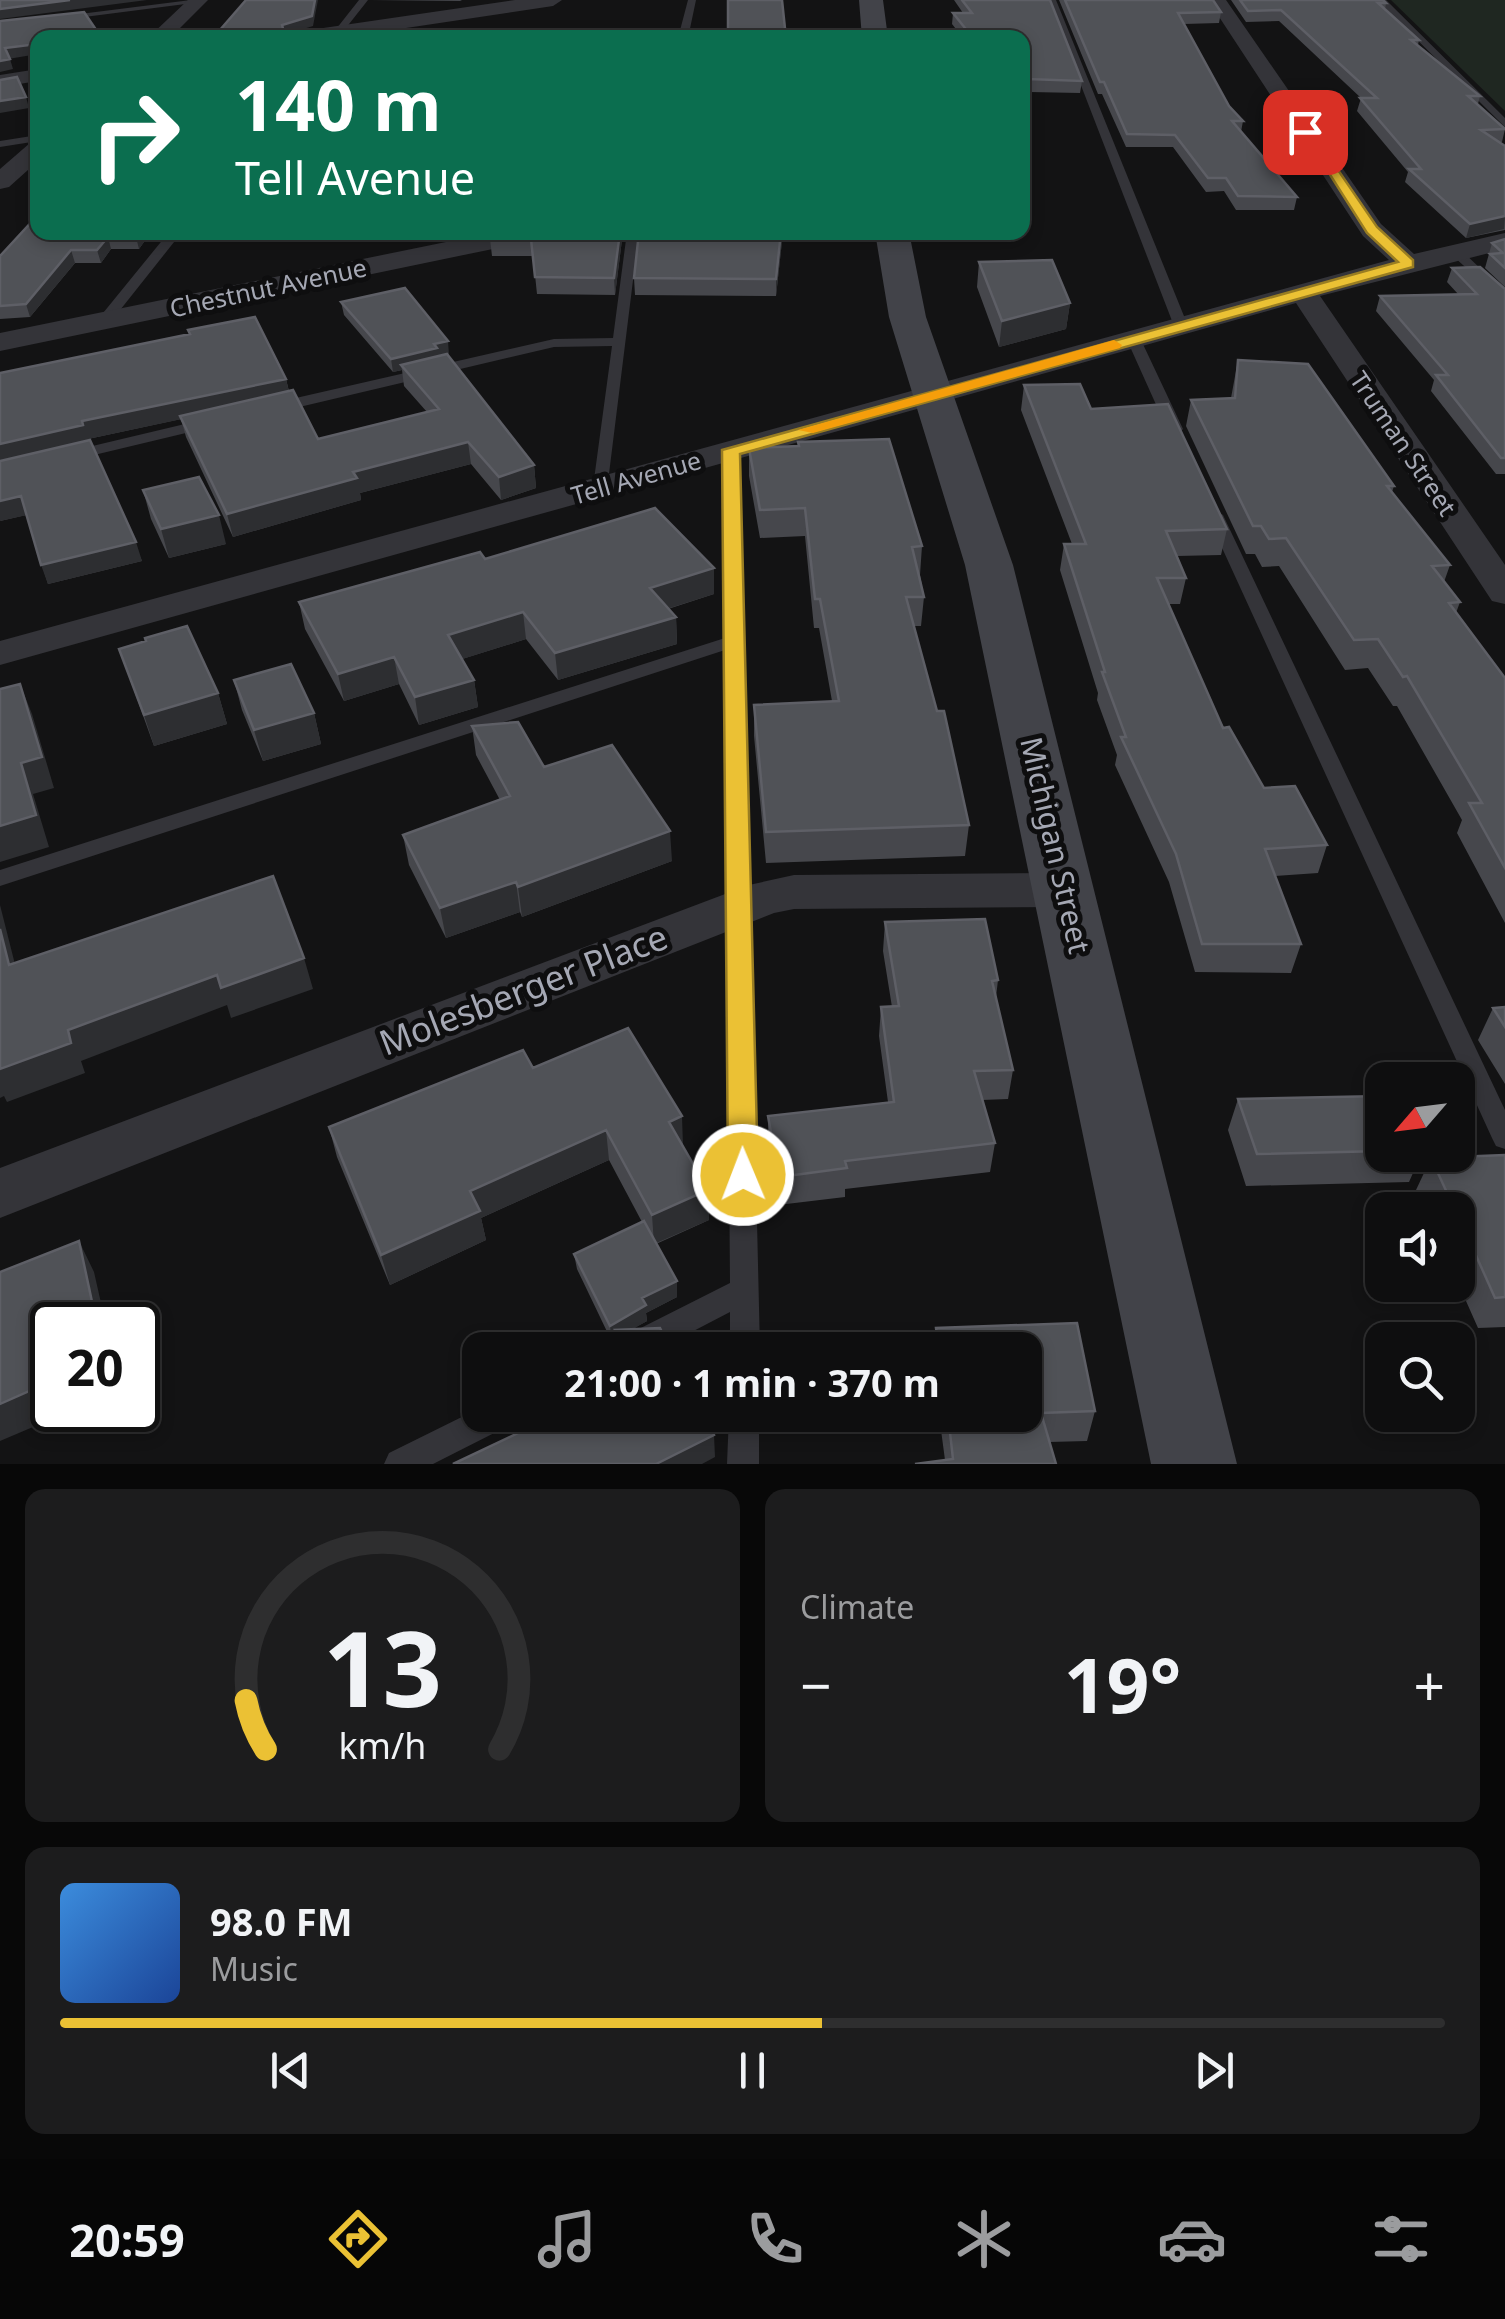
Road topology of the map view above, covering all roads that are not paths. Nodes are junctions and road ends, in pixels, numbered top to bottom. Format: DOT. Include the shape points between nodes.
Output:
graph roads {
  1 [pos="364,0"];
  2 [pos="552,0"];
  3 [pos="692,0"];
  4 [pos="872,0"];
  5 [pos="1052,0"];
  6 [pos="1216,0"];
  7 [pos="1381,0"];
  8 [pos="198,1"];
  9 [pos="523,8"];
  10 [pos="54,18"];
  11 [pos="167,30"];
  12 [pos="339,30"];
  13 [pos="365,30"];
  14 [pos="685,30"];
  15 [pos="874,30"];
  16 [pos="30,76"];
  17 [pos="0,81"];
  18 [pos="1505,124"];
  19 [pos="30,139"];
  20 [pos="0,144"];
  21 [pos="30,155"];
  22 [pos="0,182"];
  23 [pos="170,240"];
  24 [pos="403,240"];
  25 [pos="498,240"];
  26 [pos="632,240"];
  27 [pos="893,240"];
  28 [pos="1505,241"];
  29 [pos="1457,253"];
  30 [pos="392,262"];
  31 [pos="1408,264"];
  32 [pos="1304,293"];
  33 [pos="1505,299"];
  34 [pos="104,321"];
  35 [pos="1182,326"];
  36 [pos="1134,340"];
  37 [pos="0,342"];
  38 [pos="619,342"];
  39 [pos="934,394"];
  40 [pos="248,414"];
  41 [pos="229,418"];
  42 [pos="1184,447"];
  43 [pos="731,450"];
  44 [pos="57,459"];
  45 [pos="601,487"];
  46 [pos="1208,501"];
  47 [pos="1505,593"];
  48 [pos="734,642"];
  49 [pos="0,652"];
  50 [pos="0,878"];
  51 [pos="1068,890"];
  52 [pos="738,905"];
  53 [pos="1505,1138"];
  54 [pos="0,1193"];
  55 [pos="745,1290"];
  56 [pos="662,1332"];
  57 [pos="744,1332"];
  58 [pos="464,1432"];
  59 [pos="744,1432"];
  60 [pos="400,1464"];
  61 [pos="743,1464"];
  62 [pos="1194,1464"];
  1 -- 12 [label="lane"];
  2 -- 9 [label="street"];
  3 -- 14 [label="lane"];
  4 -- 15 [label="main road"];
  5 -- 35 [label="lane"];
  6 -- 31 [label="street" via="1372,230"];
  7 -- 18 [label="lane"];
  8 -- 10 [label="lane"];
  8 -- 11 [label="street"];
  9 -- 13 [label="street"];
  16 -- 17 [label="street"];
  19 -- 20 [label="lane"];
  21 -- 22 [label="street"];
  23 -- 34 [label="lane"];
  24 -- 30 [label="street"];
  25 -- 30 [label="street, Chestnut Avenue"];
  26 -- 38 [label="lane"];
  27 -- 39 [label="main road, Michigan Street" via="901,292"];
  28 -- 29 [label="street, Tell Avenue"];
  29 -- 31 [label="street, Tell Avenue"];
  29 -- 33 [label="lane"];
  30 -- 34 [label="street, Chestnut Avenue"];
  31 -- 32 [label="street, Tell Avenue"];
  32 -- 35 [label="street, Tell Avenue"];
  32 -- 47 [label="street, Truman Street"];
  34 -- 37 [label="street, Chestnut Avenue"];
  35 -- 36 [label="street, Tell Avenue"];
  36 -- 39 [label="street, Tell Avenue"];
  36 -- 42 [label="lane"];
  38 -- 40 [label="lane" via="554,343"];
  38 -- 45 [label="lane"];
  39 -- 43 [label="street, Tell Avenue"];
  39 -- 51 [label="main road, Michigan Street" via="977,517"];
  41 -- 44 [label="lane"];
  43 -- 45 [label="street, Tell Avenue"];
  43 -- 48 [label="lane"];
  45 -- 49 [label="street, Tell Avenue"];
  46 -- 53 [label="lane"];
  48 -- 50 [label="lane"];
  48 -- 52 [label="lane"];
  51 -- 52 [label="street, Molesberger Place" via="794,892"];
  51 -- 62 [label="main road, Michigan Street"];
  52 -- 54 [label="street, Molesberger Place"];
  52 -- 55 [label="lane"];
  55 -- 56 [label="lane"];
  55 -- 57 [label="lane"];
  58 -- 60 [label="lane"];
  59 -- 61 [label="lane"];
}
